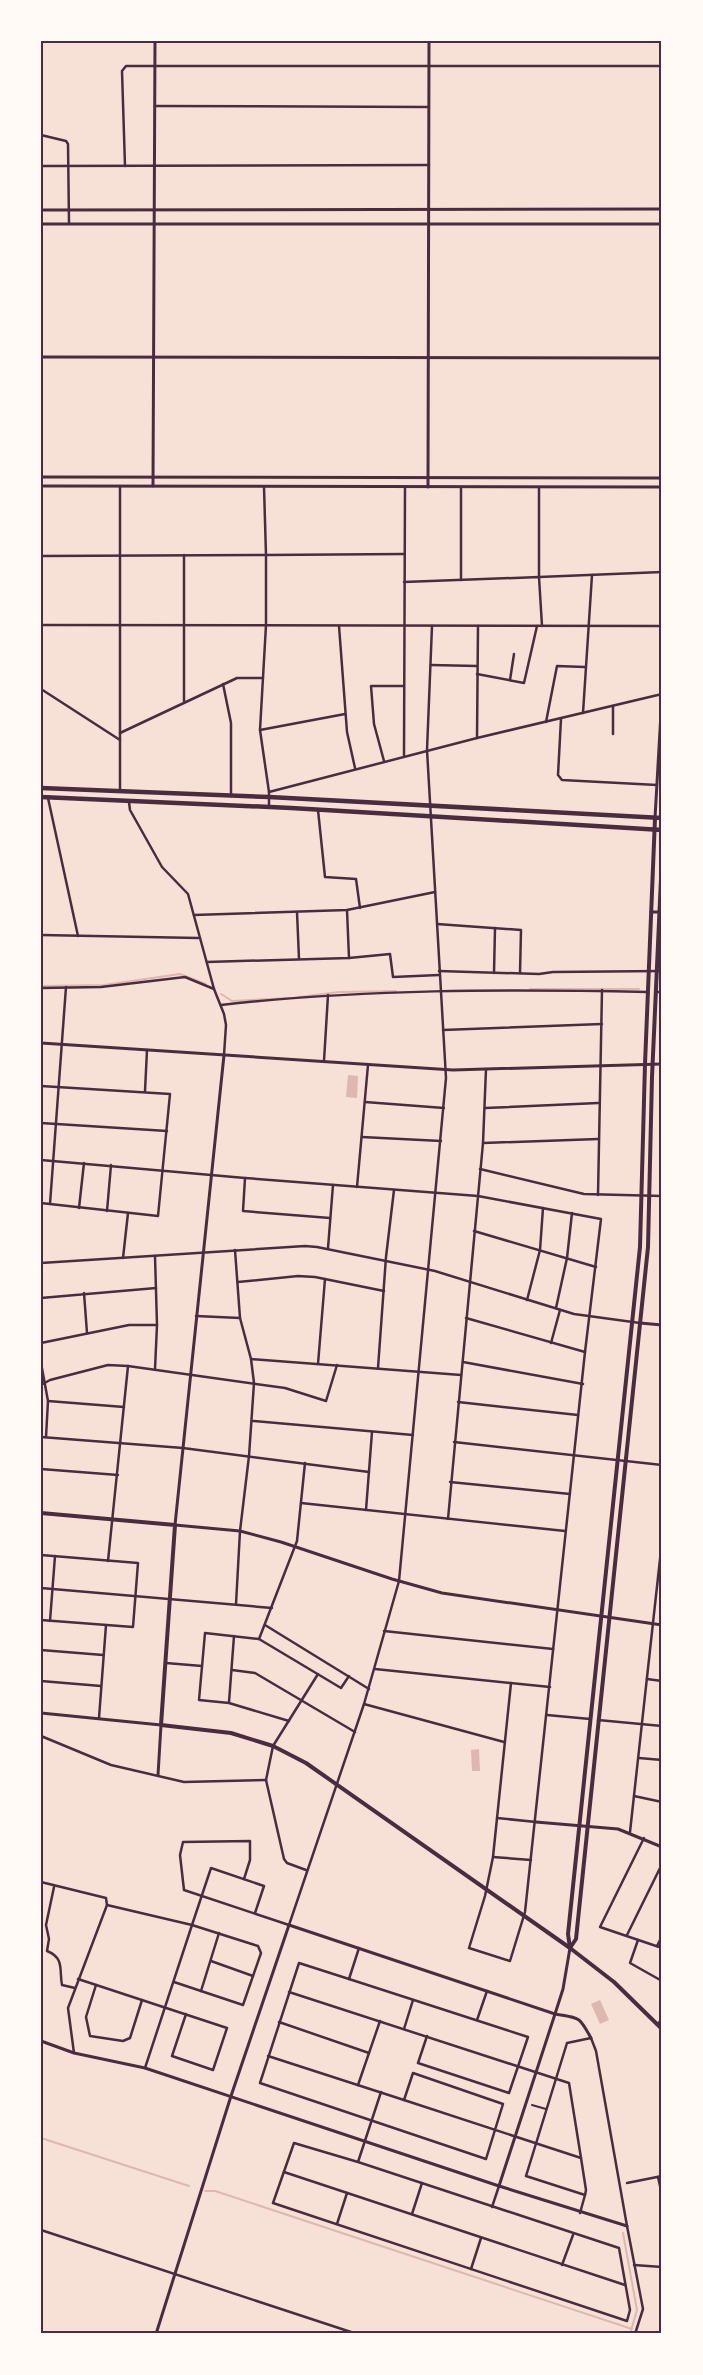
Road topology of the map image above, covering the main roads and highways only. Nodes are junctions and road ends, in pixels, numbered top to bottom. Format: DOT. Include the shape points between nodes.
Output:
graph roads {
  1 [pos="41,788"];
  2 [pos="41,797"];
  3 [pos="656,818"];
  4 [pos="662,818"];
  5 [pos="655,829"];
  6 [pos="662,830"];
  7 [pos="662,856"];
  8 [pos="660,912"];
  9 [pos="659,971"];
  10 [pos="41,1513"];
  11 [pos="570,1948"];
  12 [pos="662,2030"];
  1 -- 3 [label="main road" via="269,795"];
  2 -- 5 [label="main road" via="269,806"];
  3 -- 4 [label="main road"];
  3 -- 5 [label="main road"];
  5 -- 6 [label="main road"];
  5 -- 11 [label="main road" via="642,1196 633,1322 568,1934"];
  7 -- 8 [label="main road"];
  8 -- 9 [label="main road"];
  9 -- 11 [label="main road" via="648,1248 576,1939"];
  10 -- 11 [label="main road" via="175,1525 161,1725 231,1733 272,1746 306,1763"];
  11 -- 12 [label="main road" via="614,1982"];
}
